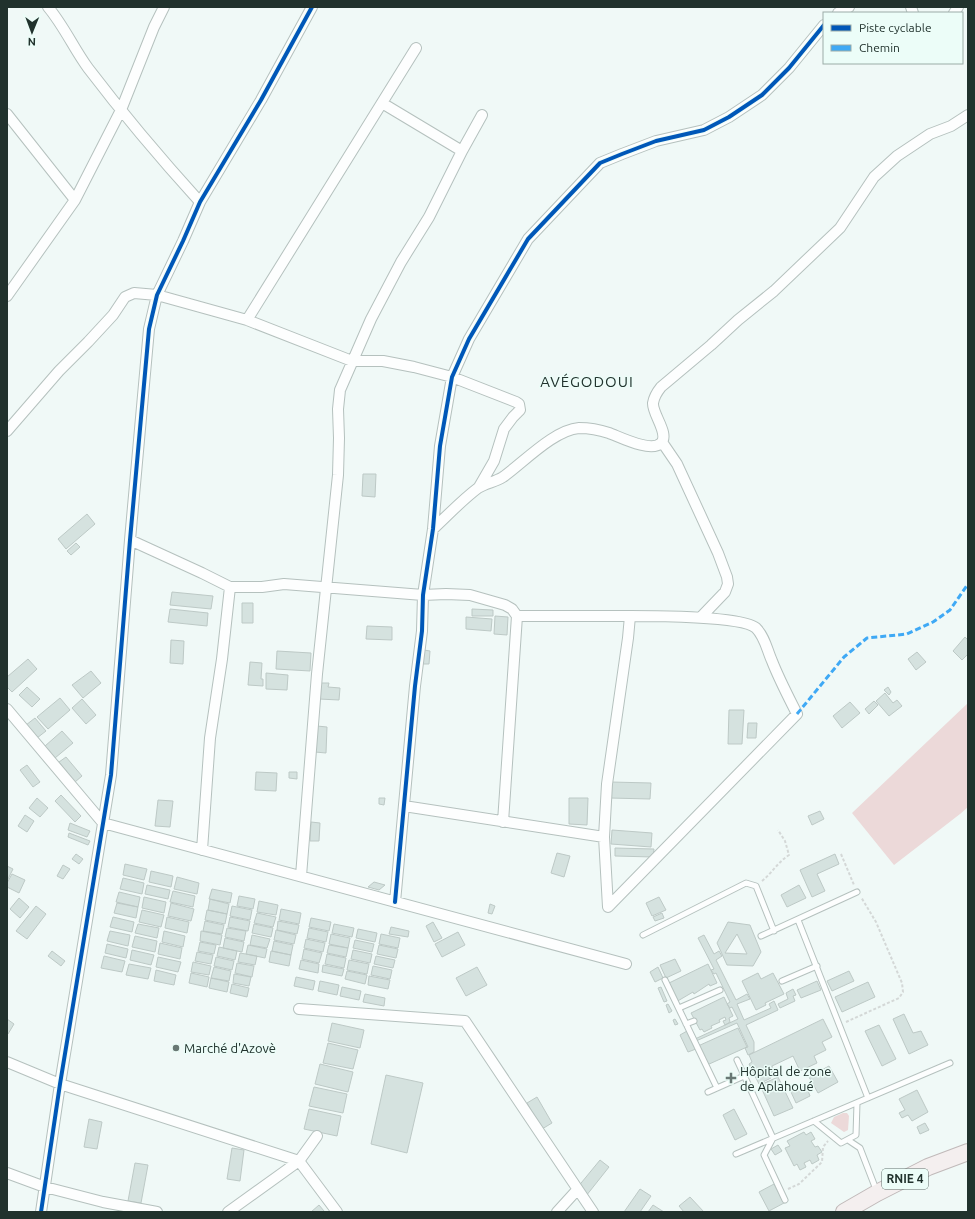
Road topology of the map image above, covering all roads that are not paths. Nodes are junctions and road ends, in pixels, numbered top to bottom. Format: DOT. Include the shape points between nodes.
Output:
graph roads {
  1 [pos="48,7"];
  2 [pos="164,7"];
  3 [pos="312,7"];
  4 [pos="849,7"];
  5 [pos="840,12"];
  6 [pos="823,26"];
  7 [pos="416,48"];
  8 [pos="382,103"];
  9 [pos="121,110"];
  10 [pos="7,114"];
  11 [pos="482,115"];
  12 [pos="968,115"];
  13 [pos="462,151"];
  14 [pos="75,200"];
  15 [pos="200,202"];
  16 [pos="8,291"];
  17 [pos="157,295"];
  18 [pos="247,320"];
  19 [pos="352,362"];
  20 [pos="452,377"];
  21 [pos="7,431"];
  22 [pos="662,442"];
  23 [pos="479,487"];
  24 [pos="433,529"];
  25 [pos="130,540"];
  26 [pos="230,587"];
  27 [pos="327,588"];
  28 [pos="423,596"];
  29 [pos="517,616"];
  30 [pos="630,616"];
  31 [pos="701,617"];
  32 [pos="7,709"];
  33 [pos="404,806"];
  34 [pos="503,822"];
  35 [pos="103,823"];
  36 [pos="604,837"];
  37 [pos="202,850"];
  38 [pos="301,876"];
  39 [pos="857,892"];
  40 [pos="395,902"];
  41 [pos="798,920"];
  42 [pos="774,931"];
  43 [pos="643,936"];
  44 [pos="761,936"];
  45 [pos="626,964"];
  46 [pos="817,966"];
  47 [pos="665,980"];
  48 [pos="782,981"];
  49 [pos="720,990"];
  50 [pos="678,1008"];
  51 [pos="299,1009"];
  52 [pos="694,1021"];
  53 [pos="686,1024"];
  54 [pos="737,1060"];
  55 [pos="7,1062"];
  56 [pos="950,1063"];
  57 [pos="744,1076"];
  58 [pos="60,1084"];
  59 [pos="717,1088"];
  60 [pos="708,1092"];
  61 [pos="868,1098"];
  62 [pos="856,1103"];
  63 [pos="814,1121"];
  64 [pos="317,1136"];
  65 [pos="773,1138"];
  66 [pos="848,1140"];
  67 [pos="968,1152"];
  68 [pos="736,1154"];
  69 [pos="299,1161"];
  70 [pos="7,1173"];
  71 [pos="45,1187"];
  72 [pos="578,1190"];
  73 [pos="877,1193"];
  74 [pos="785,1200"];
  75 [pos="40,1212"];
  76 [pos="157,1212"];
  77 [pos="228,1212"];
  78 [pos="337,1212"];
  79 [pos="557,1212"];
  80 [pos="593,1212"];
  81 [pos="844,1212"];
  1 -- 9 [label="street" via="87,67"];
  2 -- 9 [label="street"];
  3 -- 15 [label="street" via="262,100"];
  4 -- 5 [label="street"];
  6 -- 20 [label="street" via="789,68 762,95 729,117 704,130 656,141 600,163 528,239 468,339"];
  7 -- 8 [label="street"];
  8 -- 13 [label="street"];
  8 -- 18 [label="street"];
  9 -- 14 [label="street"];
  9 -- 15 [label="street"];
  10 -- 14 [label="street"];
  11 -- 13 [label="street"];
  12 -- 22 [label="street" via="951,126 930,134 897,156 874,177 840,228 774,291 661,387 655,395 653,405 662,429"];
  13 -- 19 [label="street" via="429,217 401,262 371,319"];
  14 -- 16 [label="street"];
  15 -- 17 [label="street"];
  17 -- 18 [label="street"];
  17 -- 21 [label="street" via="134,293 125,297 112,315"];
  17 -- 25 [label="street" via="149,329"];
  18 -- 19 [label="street"];
  19 -- 20 [label="street" via="383,362"];
  19 -- 27 [label="street" via="340,390 338,475"];
  20 -- 23 [label="street" via="516,402 520,406 518,413 504,429 494,461"];
  20 -- 24 [label="street" via="440,446"];
  22 -- 23 [label="street" via="651,447 630,442 608,432 578,428 548,442 502,477"];
  22 -- 31 [label="street" via="677,464 727,577 725,592"];
  23 -- 24 [label="street"];
  24 -- 28 [label="street"];
  25 -- 26 [label="street"];
  25 -- 35 [label="street" via="111,774"];
  26 -- 27 [label="street" via="284,584"];
  26 -- 37 [label="street" via="210,738"];
  27 -- 28 [label="street"];
  27 -- 38 [label="street" via="317,674"];
  28 -- 29 [label="street" via="470,595 505,605"];
  28 -- 33 [label="street" via="422,631"];
  29 -- 30 [label="street"];
  29 -- 34 [label="street"];
  30 -- 31 [label="street"];
  30 -- 36 [label="street" via="607,784"];
  31 -- 36 [label="street" via="755,627 762,636 797,714 608,908"];
  32 -- 35 [label="street"];
  33 -- 34 [label="street"];
  33 -- 40 [label="street"];
  34 -- 36 [label="street"];
  35 -- 37 [label="street"];
  35 -- 58 [label="street"];
  37 -- 38 [label="street"];
  38 -- 40 [label="street"];
  39 -- 41 [label="lane"];
  40 -- 45 [label="street"];
  41 -- 42 [label="lane"];
  41 -- 46 [label="lane"];
  42 -- 43 [label="lane" via="756,886 746,883"];
  42 -- 44 [label="lane"];
  46 -- 48 [label="lane"];
  46 -- 61 [label="lane"];
  47 -- 50 [label="lane"];
  49 -- 50 [label="lane"];
  50 -- 53 [label="lane"];
  51 -- 72 [label="street" via="466,1022"];
  52 -- 53 [label="lane"];
  53 -- 59 [label="lane"];
  54 -- 57 [label="lane"];
  55 -- 58 [label="street"];
  56 -- 61 [label="lane"];
  57 -- 59 [label="lane"];
  57 -- 65 [label="lane"];
  58 -- 69 [label="street"];
  58 -- 71 [label="street"];
  59 -- 60 [label="lane"];
  61 -- 62 [label="lane"];
  62 -- 63 [label="lane"];
  62 -- 66 [label="lane" via="856,1135"];
  63 -- 65 [label="lane"];
  63 -- 66 [label="lane" via="841,1143"];
  64 -- 69 [label="street"];
  65 -- 68 [label="lane"];
  65 -- 74 [label="lane" via="764,1155"];
  66 -- 73 [label="lane" via="860,1148"];
  67 -- 73 [label="main road, RNIE 4" via="928,1167"];
  69 -- 77 [label="street"];
  69 -- 78 [label="street"];
  70 -- 71 [label="street"];
  71 -- 75 [label="street"];
  71 -- 76 [label="street" via="103,1202"];
  72 -- 79 [label="street"];
  72 -- 80 [label="street"];
  73 -- 81 [label="main road, RNIE 4"];
}
